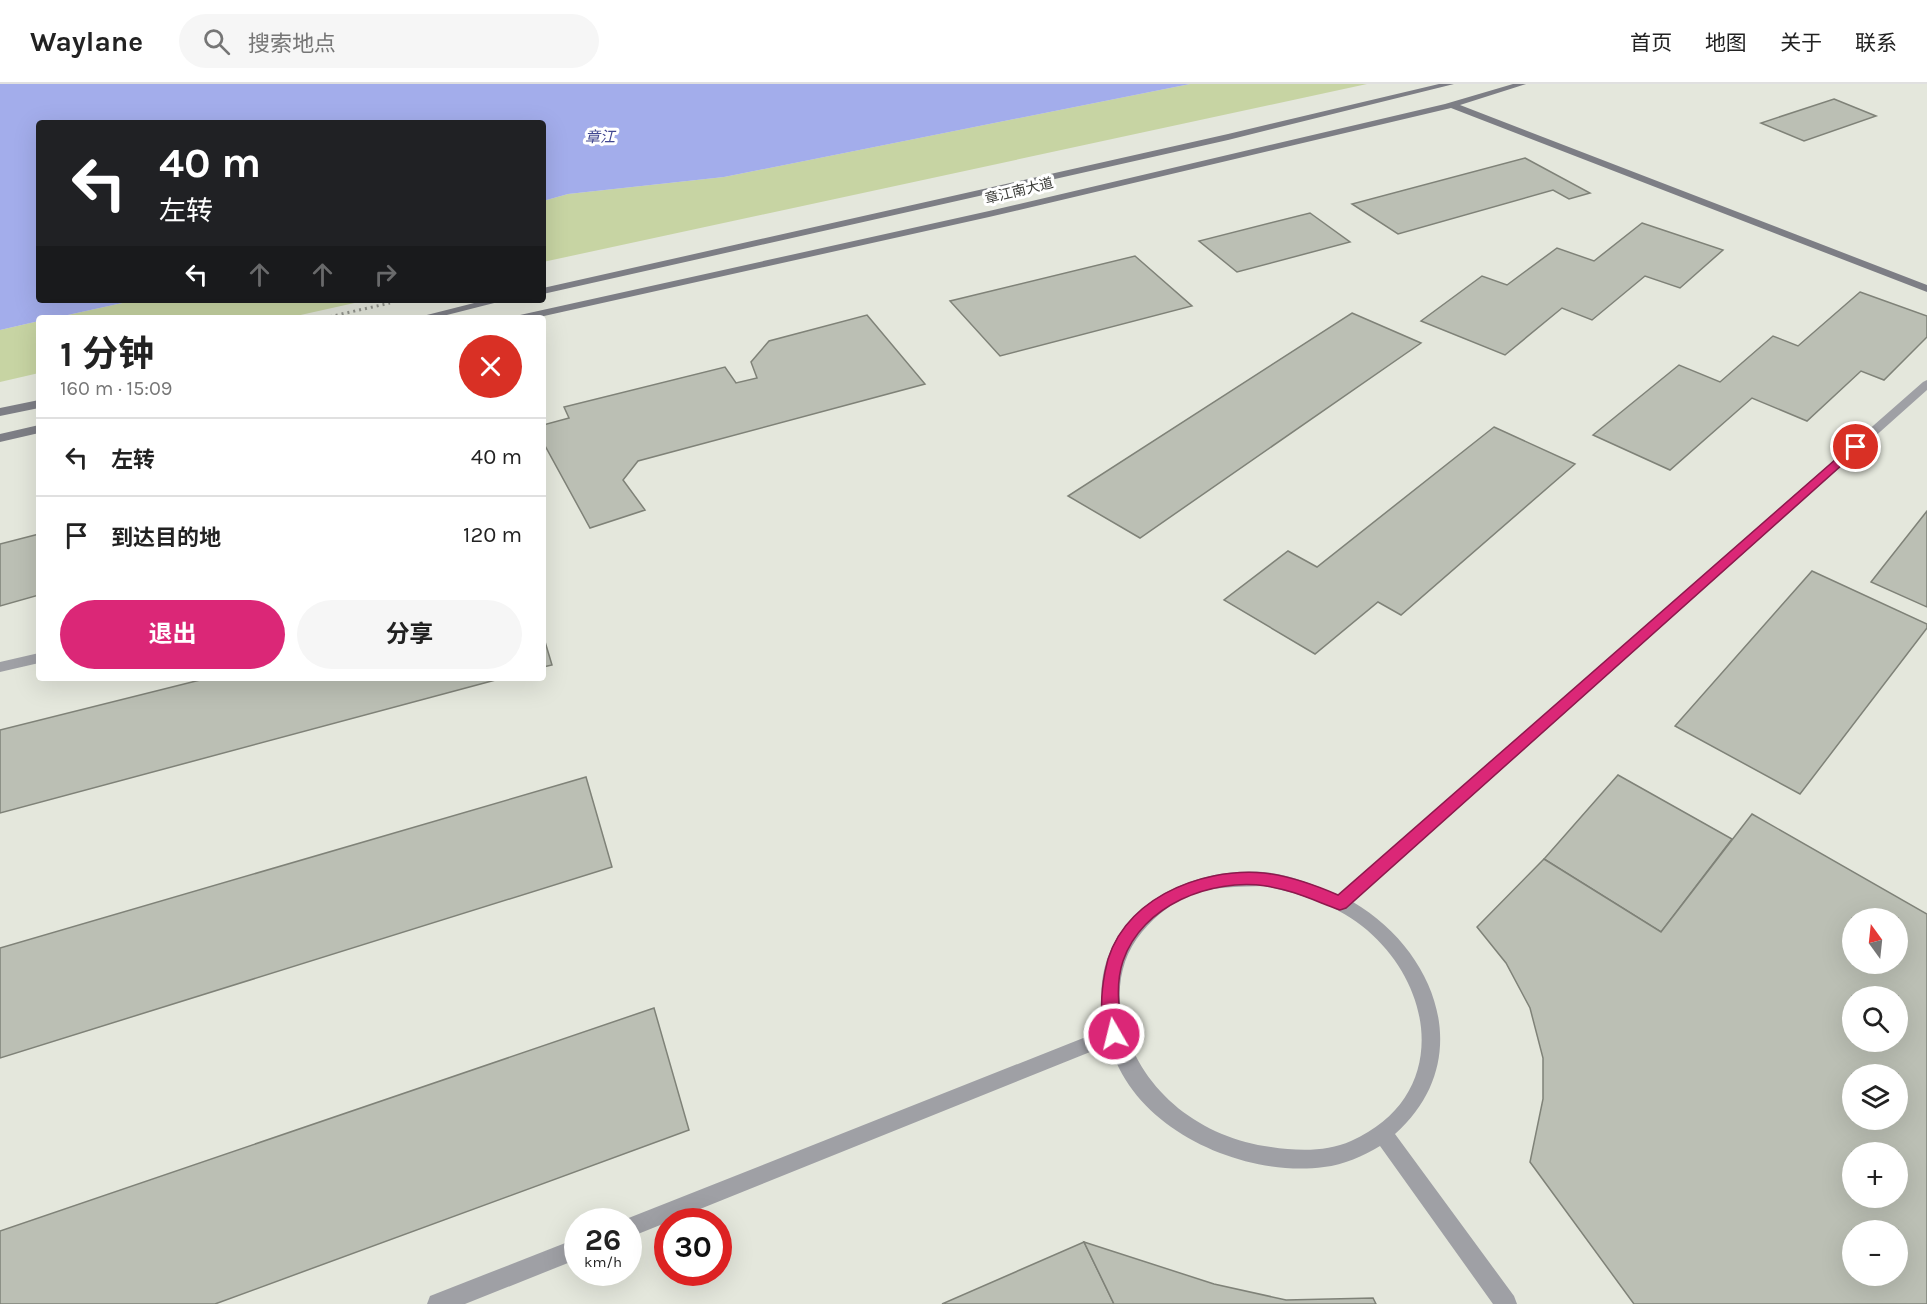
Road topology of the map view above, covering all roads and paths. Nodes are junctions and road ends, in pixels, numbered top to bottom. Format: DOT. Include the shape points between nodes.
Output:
graph roads {
  1 [pos="1450,84"];
  2 [pos="1522,84"];
  3 [pos="1421,92"];
  4 [pos="1451,105"];
  5 [pos="1927,289"];
  6 [pos="546,290"];
  7 [pos="392,303"];
  8 [pos="488,303"];
  9 [pos="338,315"];
  10 [pos="434,315"];
  11 [pos="534,315"];
  12 [pos="1927,384"];
  13 [pos="36,405"];
  14 [pos="0,412"];
  15 [pos="36,430"];
  16 [pos="0,438"];
  17 [pos="36,659"];
  18 [pos="0,667"];
  19 [pos="1340,903"];
  20 [pos="1114,1034"];
  21 [pos="1383,1134"];
  22 [pos="642,1222"];
  23 [pos="564,1254"];
  24 [pos="438,1304"];
  25 [pos="1506,1304"];
  1 -- 3 [label="main road, 章江南大道"];
  2 -- 4 [label="main road, 章江南大道"];
  3 -- 4 [label="main road"];
  3 -- 6 [label="main road, 章江南大道"];
  4 -- 5 [label="main road"];
  4 -- 11 [label="main road, 章江南大道" via="989,214"];
  7 -- 9 [label="path"];
  8 -- 10 [label="main road"];
  12 -- 19 [label="street"];
  13 -- 14 [label="main road"];
  15 -- 16 [label="main road"];
  17 -- 18 [label="street"];
  19 -- 20 [label="street" via="1303,887 1264,879 1189,888 1157,906 1131,930 1115,961 1109,996"];
  19 -- 21 [label="street" via="1374,926 1402,954 1421,988 1431,1024 1432,1061 1420,1095 1397,1125"];
  20 -- 21 [label="street" via="1131,1072 1159,1106 1194,1132 1236,1151 1281,1161 1325,1158 1365,1146"];
  20 -- 22 [label="street"];
  21 -- 25 [label="street"];
  23 -- 24 [label="street"];
}
